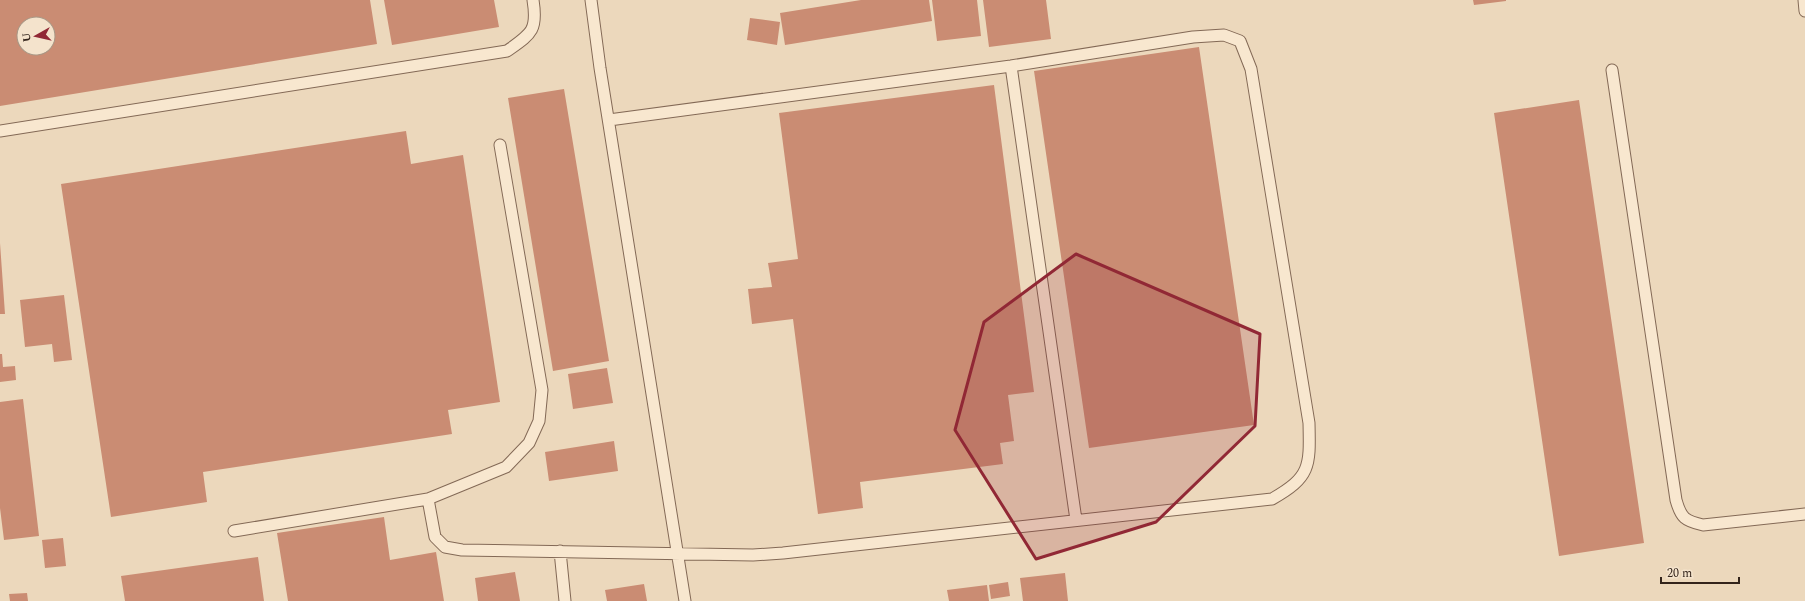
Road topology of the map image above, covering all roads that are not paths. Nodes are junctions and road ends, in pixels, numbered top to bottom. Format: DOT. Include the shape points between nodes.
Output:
graph roads {
  1 [pos="533,0"];
  2 [pos="591,0"];
  3 [pos="1804,0"];
  4 [pos="1805,11"];
  5 [pos="1011,66"];
  6 [pos="1612,70"];
  7 [pos="609,120"];
  8 [pos="0,132"];
  9 [pos="500,145"];
  10 [pos="428,499"];
  11 [pos="1805,514"];
  12 [pos="1076,520"];
  13 [pos="234,531"];
  14 [pos="560,551"];
  15 [pos="677,553"];
  16 [pos="565,601"];
  17 [pos="685,601"];
  1 -- 8 [label="lane" via="535,26 526,37 507,51"];
  2 -- 7 [label="lane"];
  3 -- 4 [label="lane"];
  5 -- 7 [label="lane"];
  5 -- 12 [label="lane"];
  5 -- 12 [label="lane" via="1193,38 1224,35 1240,41 1251,69 1309,424 1310,457 1304,475 1290,489 1272,499"];
  6 -- 11 [label="lane" via="1680,513 1688,522 1703,525"];
  7 -- 15 [label="lane"];
  9 -- 10 [label="lane" via="542,390 539,421 529,443 506,467"];
  10 -- 13 [label="lane"];
  10 -- 14 [label="lane" via="434,537 445,547 462,550"];
  12 -- 15 [label="lane" via="783,553"];
  14 -- 15 [label="lane"];
  14 -- 16 [label="lane"];
  15 -- 17 [label="lane"];
}
